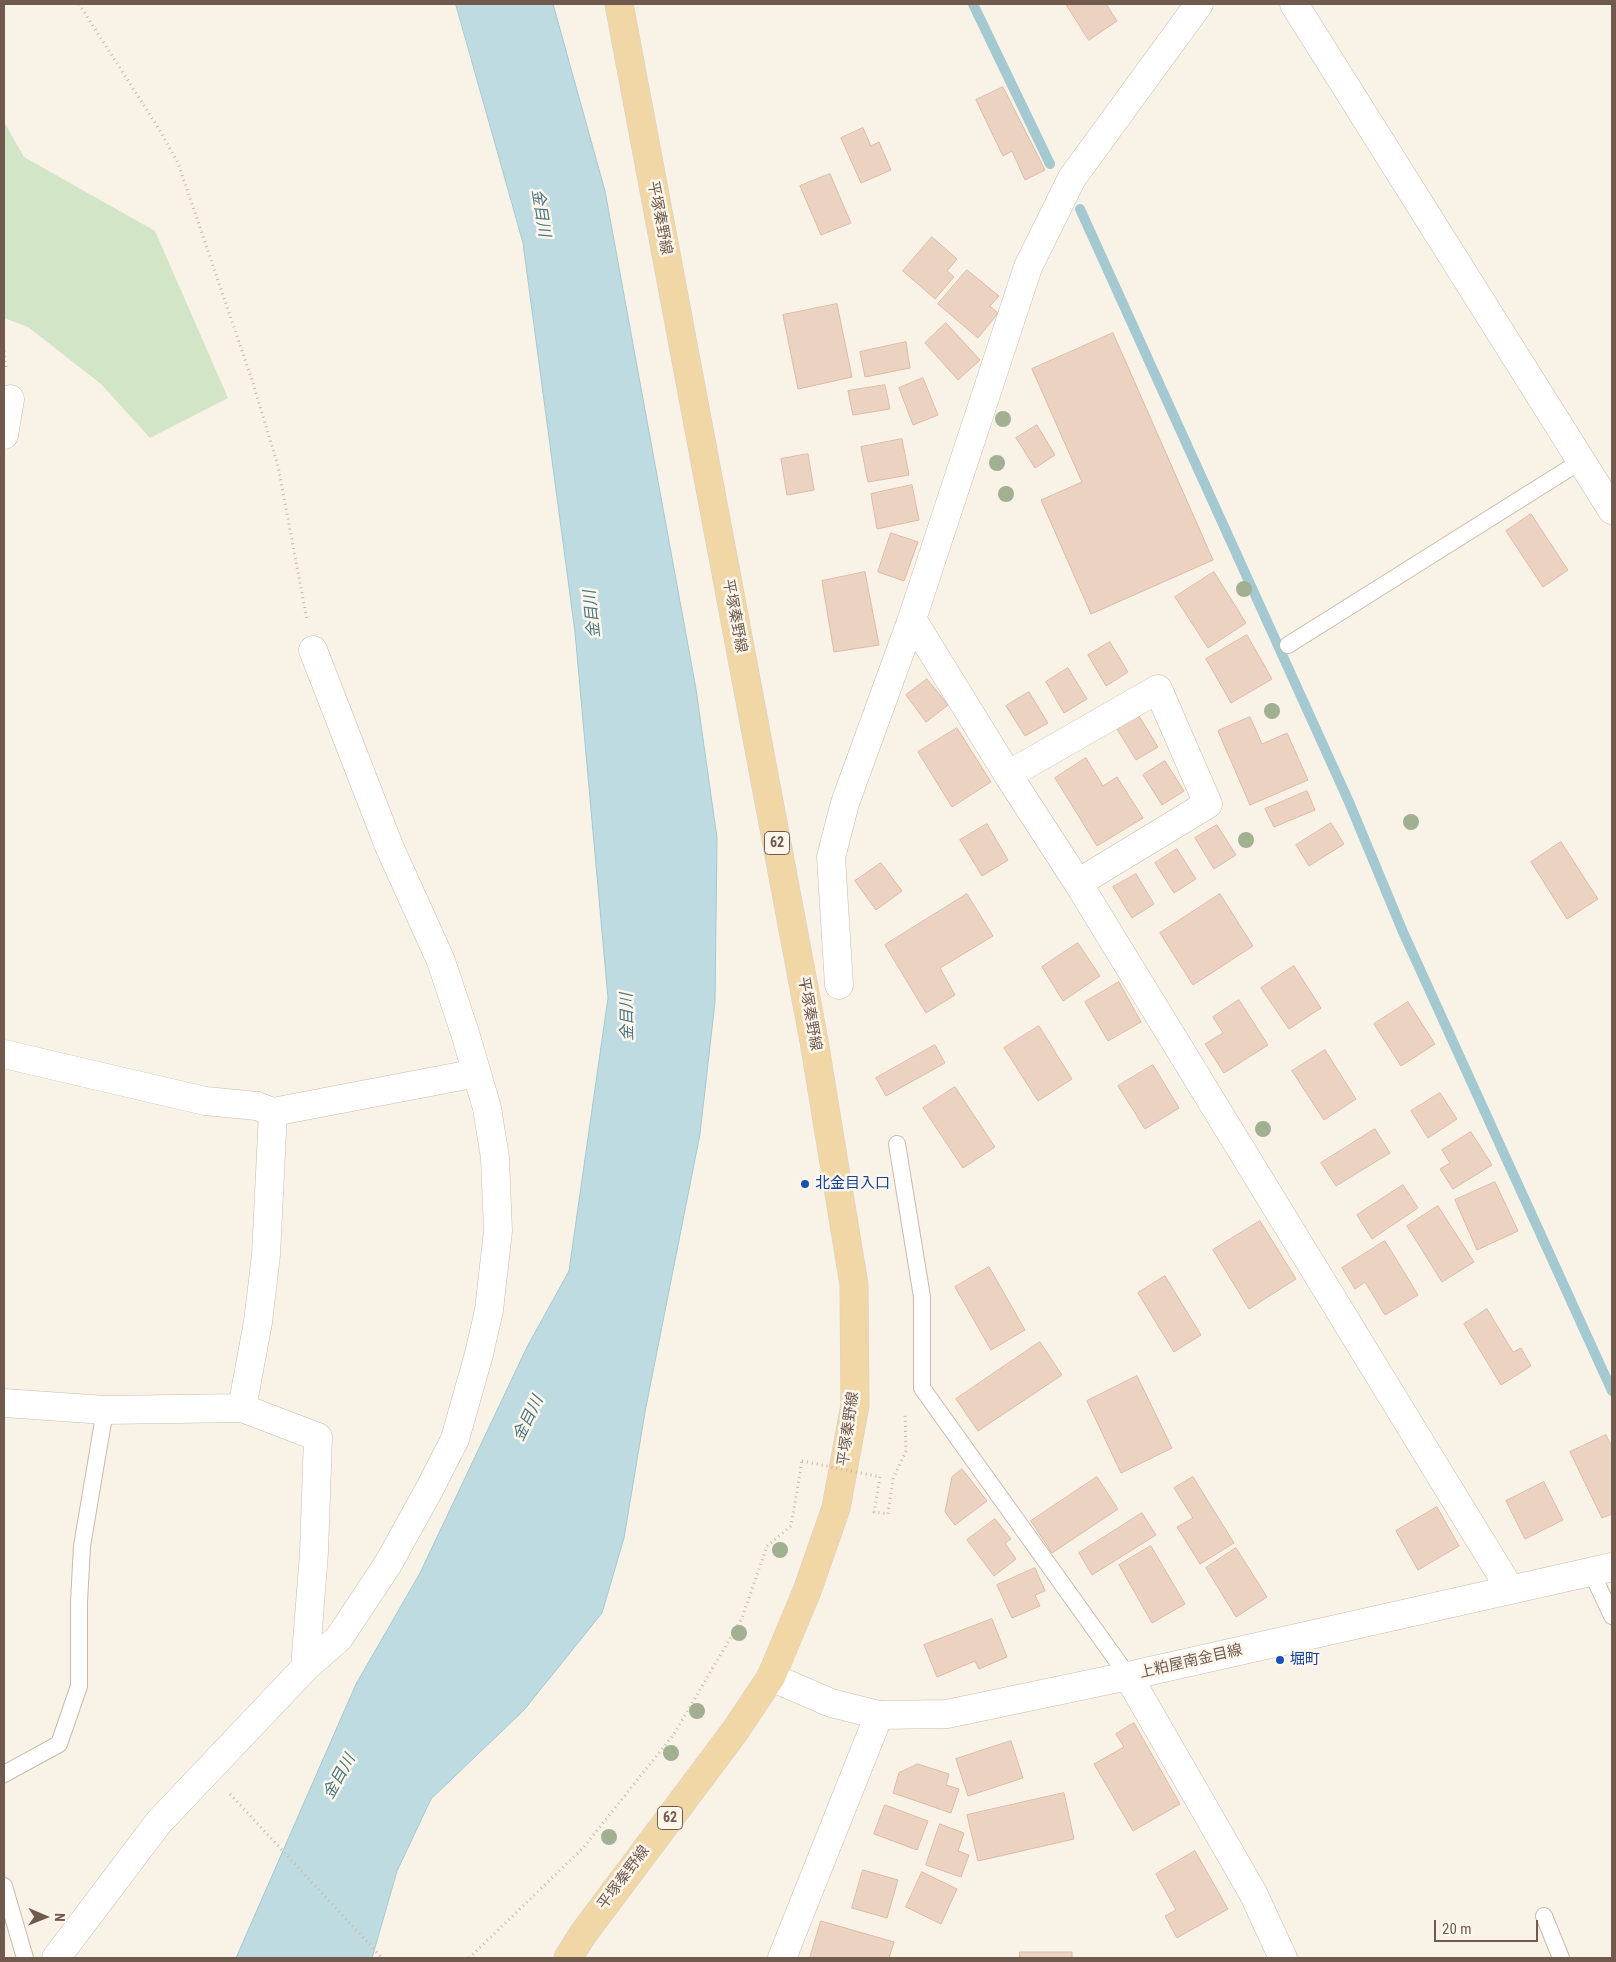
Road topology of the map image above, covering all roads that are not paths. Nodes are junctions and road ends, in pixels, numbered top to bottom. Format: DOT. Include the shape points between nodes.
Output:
graph roads {
  1 [pos="619,4"];
  2 [pos="1199,4"];
  3 [pos="1294,4"];
  4 [pos="10,399"];
  5 [pos="4,435"];
  6 [pos="1580,461"];
  7 [pos="1612,510"];
  8 [pos="912,619"];
  9 [pos="1288,645"];
  10 [pos="313,650"];
  11 [pos="1008,775"];
  12 [pos="1078,883"];
  13 [pos="839,985"];
  14 [pos="4,1054"];
  15 [pos="477,1073"];
  16 [pos="273,1112"];
  17 [pos="898,1144"];
  18 [pos="4,1403"];
  19 [pos="242,1408"];
  20 [pos="105,1410"];
  21 [pos="1601,1569"];
  22 [pos="1510,1589"];
  23 [pos="1612,1616"];
  24 [pos="305,1668"];
  25 [pos="1128,1676"];
  26 [pos="771,1677"];
  27 [pos="880,1715"];
  28 [pos="4,1774"];
  29 [pos="4,1886"];
  30 [pos="1544,1916"];
  31 [pos="25,1958"];
  32 [pos="56,1958"];
  33 [pos="568,1958"];
  34 [pos="782,1958"];
  35 [pos="1283,1958"];
  36 [pos="1561,1958"];
  1 -- 26 [label="main road, 平塚秦野線 / 62" via="814,1041 854,1285 856,1405 836,1508 807,1591"];
  2 -- 8 [label="street" via="1072,178 1028,267"];
  3 -- 6 [label="street"];
  4 -- 5 [label="street"];
  6 -- 7 [label="street"];
  6 -- 9 [label="lane"];
  8 -- 11 [label="street"];
  8 -- 13 [label="street" via="845,804 831,856"];
  10 -- 15 [label="street" via="389,846 441,960"];
  11 -- 12 [label="street"];
  11 -- 12 [label="street" via="1158,689 1208,804"];
  12 -- 22 [label="street"];
  14 -- 16 [label="street" via="205,1101 258,1106"];
  15 -- 16 [label="street"];
  15 -- 24 [label="street" via="496,1158 498,1231 489,1310 458,1430 388,1564 338,1638"];
  16 -- 19 [label="street" via="266,1255"];
  17 -- 25 [label="lane" via="922,1297 922,1388"];
  18 -- 20 [label="street"];
  19 -- 20 [label="street"];
  19 -- 24 [label="street" via="318,1436"];
  20 -- 28 [label="lane" via="82,1546 79,1686 59,1744"];
  21 -- 22 [label="street, 上粕屋南金目線"];
  21 -- 23 [label="lane"];
  22 -- 25 [label="street, 上粕屋南金目線"];
  24 -- 32 [label="street" via="159,1822"];
  25 -- 27 [label="street, 上粕屋南金目線" via="947,1714"];
  25 -- 35 [label="street" via="1253,1893"];
  26 -- 27 [label="street, 上粕屋南金目線" via="831,1703"];
  26 -- 33 [label="main road, 平塚秦野線 / 62"];
  27 -- 34 [label="street"];
  29 -- 31 [label="lane"];
  30 -- 36 [label="lane"];
}
